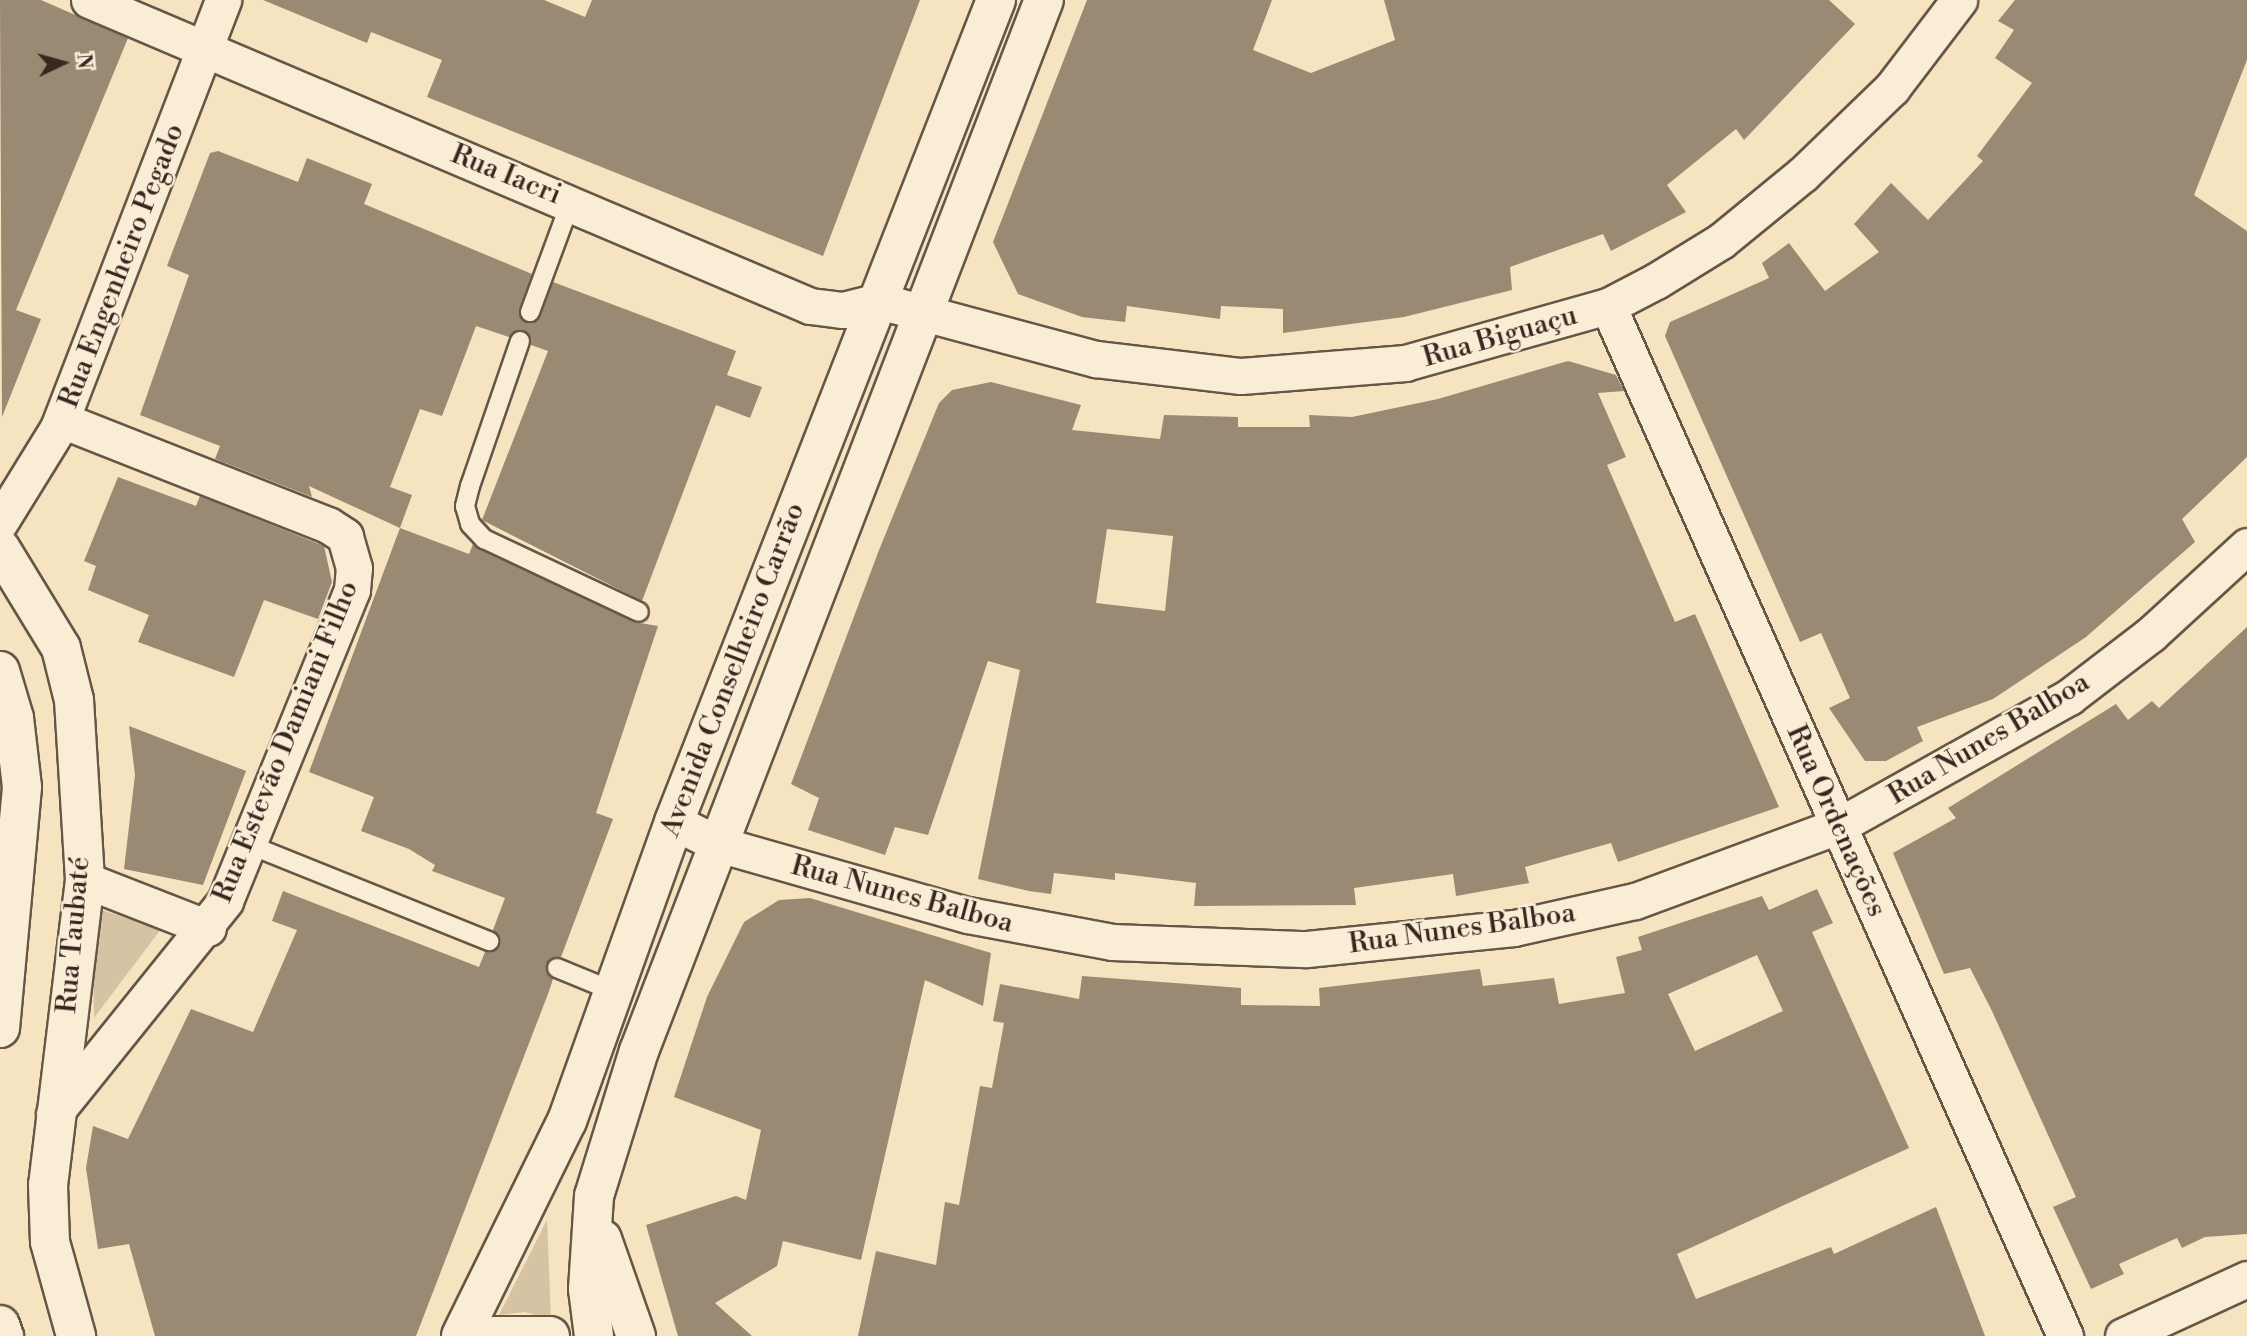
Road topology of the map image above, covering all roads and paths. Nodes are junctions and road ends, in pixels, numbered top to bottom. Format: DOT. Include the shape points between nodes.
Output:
graph roads {
  1 [pos="89,0"];
  2 [pos="223,0"];
  3 [pos="1959,0"];
  4 [pos="992,1"];
  5 [pos="1040,10"];
  6 [pos="206,51"];
  7 [pos="570,201"];
  8 [pos="879,301"];
  9 [pos="1608,306"];
  10 [pos="530,312"];
  11 [pos="929,312"];
  12 [pos="520,341"];
  13 [pos="62,420"];
  14 [pos="0,522"];
  15 [pos="2247,545"];
  16 [pos="0,548"];
  17 [pos="639,612"];
  18 [pos="0,671"];
  19 [pos="674,822"];
  20 [pos="1838,826"];
  21 [pos="718,844"];
  22 [pos="250,845"];
  23 [pos="85,880"];
  24 [pos="208,928"];
  25 [pos="489,941"];
  26 [pos="557,968"];
  27 [pos="613,991"];
  28 [pos="0,1028"];
  29 [pos="54,1114"];
  30 [pos="594,1196"];
  31 [pos="2247,1279"];
  32 [pos="0,1325"];
  33 [pos="4,1336"];
  34 [pos="76,1336"];
  35 [pos="461,1336"];
  36 [pos="494,1336"];
  37 [pos="550,1336"];
  38 [pos="594,1336"];
  39 [pos="636,1336"];
  40 [pos="2065,1336"];
  41 [pos="2123,1336"];
  1 -- 6 [label="street, Rua Iacri"];
  2 -- 6 [label="street, Rua Engenheiro Pegado"];
  3 -- 9 [label="street, Rua Biguaçu" via="1892,88 1803,174 1721,241"];
  4 -- 5 [label="street"];
  4 -- 8 [label="main road, Avenida Conselheiro Carrão"];
  5 -- 11 [label="main road, Avenida Conselheiro Carrão"];
  6 -- 7 [label="street, Rua Iacri"];
  6 -- 13 [label="street, Rua Engenheiro Pegado"];
  7 -- 8 [label="street, Rua Iacri" via="810,306 842,310"];
  7 -- 10 [label="lane"];
  8 -- 11 [label="street, Rua Iacri"];
  8 -- 19 [label="main road, Avenida Conselheiro Carrão"];
  9 -- 11 [label="street, Rua Biguaçu" via="1405,363 1241,376 1096,359"];
  9 -- 20 [label="street, Rua Ordenações"];
  11 -- 21 [label="main road, Avenida Conselheiro Carrão"];
  12 -- 17 [label="lane" via="470,486 465,506 470,524 484,539"];
  13 -- 14 [label="street, Rua Engenheiro Pegado"];
  13 -- 22 [label="street, Rua Estevão Damiani Filho" via="328,525 353,551 352,590"];
  15 -- 20 [label="street, Rua Nunes Balboa" via="2151,634 2069,697"];
  16 -- 23 [label="main road, Rua Taubaté" via="61,648 71,687"];
  18 -- 28 [label="main road" via="22,787"];
  19 -- 21 [label="street, Rua Nunes Balboa"];
  19 -- 27 [label="main road, Avenida Conselheiro Carrão"];
  20 -- 21 [label="street, Rua Nunes Balboa" via="1634,901 1514,928 1307,949 1203,948 1044,932"];
  20 -- 40 [label="street, Rua Ordenações"];
  21 -- 30 [label="main road, Avenida Conselheiro Carrão" via="639,1051"];
  22 -- 24 [label="street, Rua Estevão Damiani Filho"];
  22 -- 25 [label="lane"];
  23 -- 24 [label="street"];
  23 -- 29 [label="main road, Rua Taubaté"];
  24 -- 29 [label="street, Rua Estevão Damiani Filho"];
  26 -- 27 [label="lane"];
  27 -- 35 [label="main road, Avenida Conselheiro Carrão" via="567,1121"];
  29 -- 34 [label="main road, Rua Taubaté" via="50,1242 63,1307"];
  30 -- 38 [label="main road, Avenida Conselheiro Carrão" via="588,1289"];
  30 -- 39 [label="main road" via="607,1265"];
  31 -- 41 [label="street"];
  32 -- 33 [label="main road"];
  36 -- 37 [label="main road"];
}
